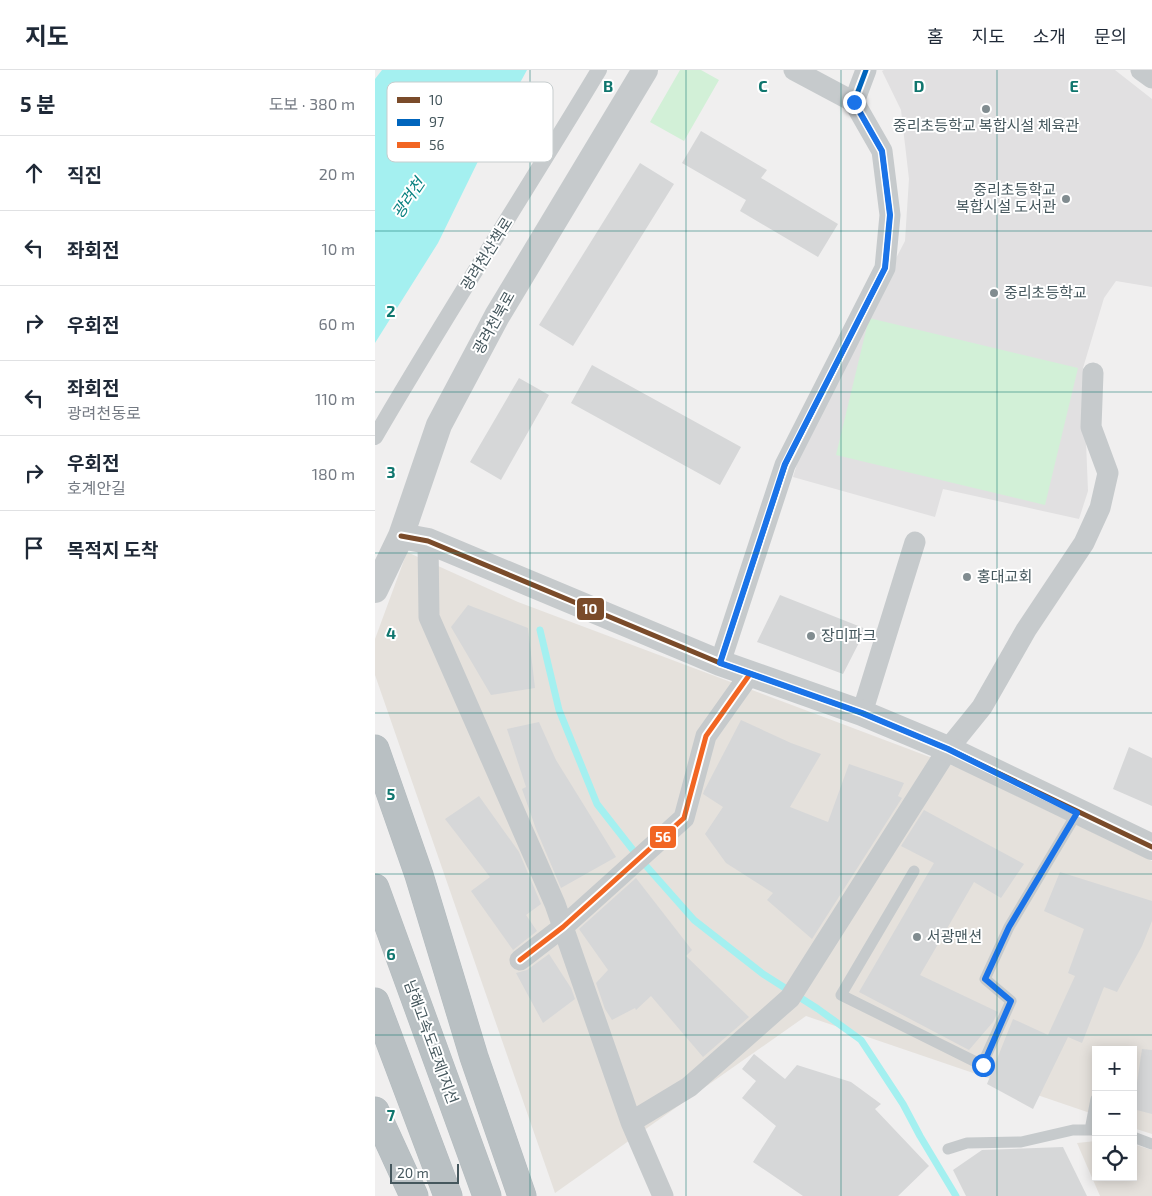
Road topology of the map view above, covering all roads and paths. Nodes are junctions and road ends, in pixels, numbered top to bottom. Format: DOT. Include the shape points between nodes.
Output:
graph roads {
  1 [pos="599,70"];
  2 [pos="645,70"];
  3 [pos="794,70"];
  4 [pos="866,70"];
  5 [pos="1141,70"];
  6 [pos="1152,78"];
  7 [pos="854,102"];
  8 [pos="553,147"];
  9 [pos="544,162"];
  10 [pos="1093,373"];
  11 [pos="375,437"];
  12 [pos="401,536"];
  13 [pos="428,541"];
  14 [pos="915,542"];
  15 [pos="375,590"];
  16 [pos="720,663"];
  17 [pos="750,674"];
  18 [pos="862,713"];
  19 [pos="375,749"];
  20 [pos="948,749"];
  21 [pos="1077,813"];
  22 [pos="1152,847"];
  23 [pos="914,871"];
  24 [pos="375,888"];
  25 [pos="563,927"];
  26 [pos="520,960"];
  27 [pos="375,1002"];
  28 [pos="375,1112"];
  29 [pos="631,1122"];
  30 [pos="1092,1130"];
  31 [pos="1137,1138"];
  32 [pos="1152,1144"];
  33 [pos="948,1149"];
  34 [pos="414,1196"];
  35 [pos="448,1196"];
  36 [pos="487,1196"];
  37 [pos="522,1196"];
  38 [pos="663,1196"];
  1 -- 8 [label="street, 광려천산책로"];
  2 -- 12 [label="street, 광려천북로" via="497,316 439,425"];
  3 -- 7 [label="street"];
  4 -- 7 [label="street"];
  5 -- 6 [label="street"];
  7 -- 16 [label="street" via="882,151 890,215 885,268 785,464"];
  9 -- 11 [label="street, 광려천산책로"];
  10 -- 20 [label="street" via="1091,427 1108,473 1100,508 1084,543 1026,630 983,707"];
  12 -- 13 [label="street"];
  12 -- 15 [label="street, 광려천북로"];
  13 -- 16 [label="street"];
  13 -- 25 [label="street" via="429,617"];
  14 -- 18 [label="street"];
  16 -- 17 [label="street"];
  17 -- 18 [label="street"];
  17 -- 25 [label="street" via="706,736 684,818"];
  18 -- 20 [label="street"];
  19 -- 37 [label="highway" via="419,874 474,1057"];
  20 -- 21 [label="street"];
  20 -- 29 [label="street" via="789,998 689,1087"];
  21 -- 22 [label="street"];
  21 -- 23 [label="lane" via="1009,927 985,979 1011,1001 983,1065 841,995"];
  24 -- 36 [label="highway, 남해고속도로제1지선"];
  25 -- 26 [label="street"];
  25 -- 29 [label="street"];
  27 -- 35 [label="highway"];
  28 -- 34 [label="highway"];
  29 -- 38 [label="street"];
  30 -- 33 [label="lane" via="1073,1130 1021,1142 967,1143"];
  31 -- 32 [label="lane"];
}
